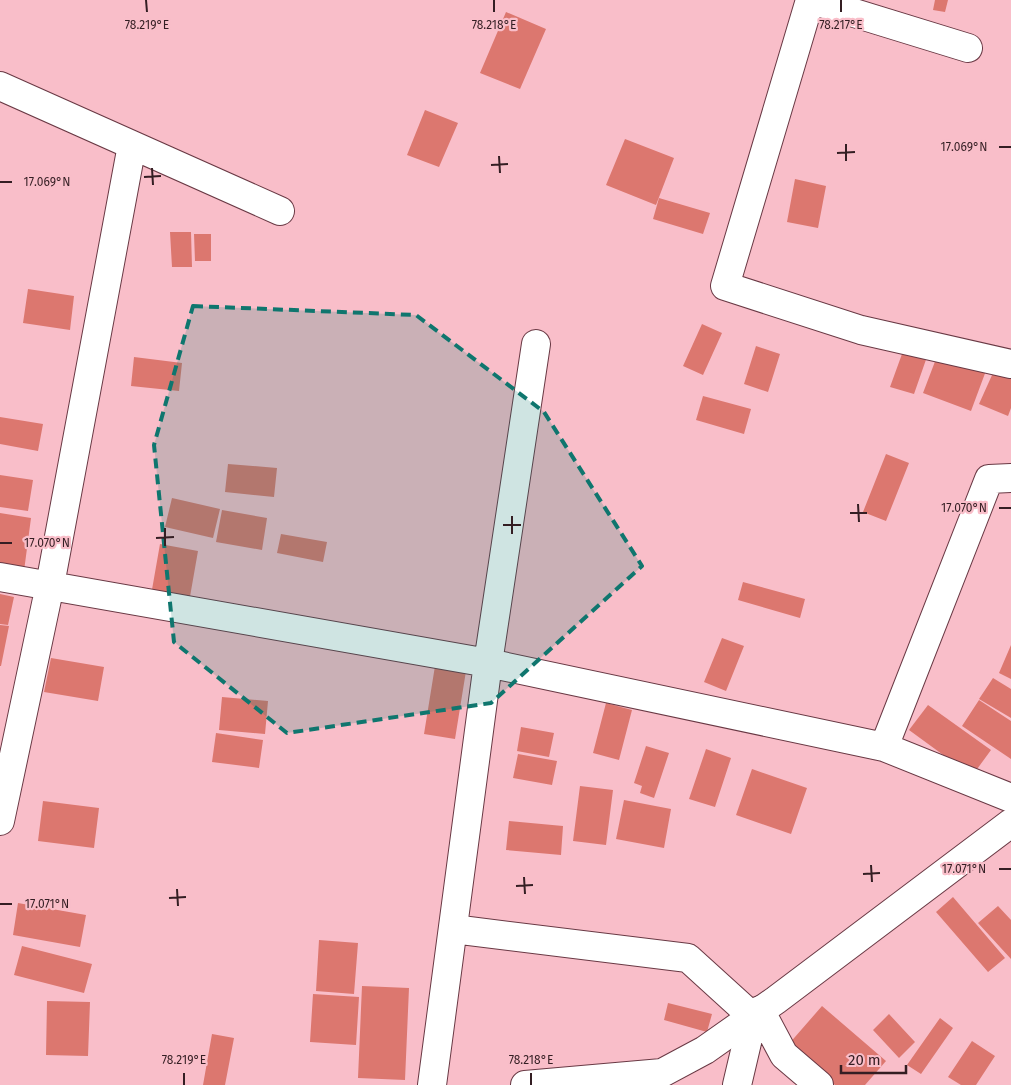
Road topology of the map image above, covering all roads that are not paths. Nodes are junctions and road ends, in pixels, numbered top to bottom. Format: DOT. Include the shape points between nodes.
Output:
graph roads {
  1 [pos="811,0"];
  2 [pos="968,48"];
  3 [pos="0,86"];
  4 [pos="132,145"];
  5 [pos="280,211"];
  6 [pos="536,344"];
  7 [pos="1011,364"];
  8 [pos="1011,478"];
  9 [pos="0,576"];
  10 [pos="50,585"];
  11 [pos="488,664"];
  12 [pos="884,748"];
  13 [pos="1011,798"];
  14 [pos="0,821"];
  15 [pos="1011,823"];
  16 [pos="453,929"];
  17 [pos="756,1013"];
  18 [pos="654,1079"];
  19 [pos="432,1085"];
  20 [pos="525,1085"];
  21 [pos="737,1085"];
  22 [pos="819,1085"];
  1 -- 2 [label="street"];
  1 -- 7 [label="street" via="725,286 861,330"];
  3 -- 4 [label="street"];
  4 -- 5 [label="street"];
  4 -- 10 [label="street"];
  6 -- 11 [label="street"];
  8 -- 12 [label="street" via="989,479"];
  9 -- 10 [label="street"];
  10 -- 11 [label="street"];
  10 -- 14 [label="street"];
  11 -- 12 [label="street"];
  11 -- 16 [label="street"];
  12 -- 13 [label="street"];
  15 -- 17 [label="street"];
  16 -- 17 [label="street" via="688,958"];
  16 -- 19 [label="street"];
  17 -- 18 [label="street" via="704,1050"];
  17 -- 21 [label="street"];
  17 -- 22 [label="street" via="784,1055"];
  18 -- 20 [label="street"];
}
